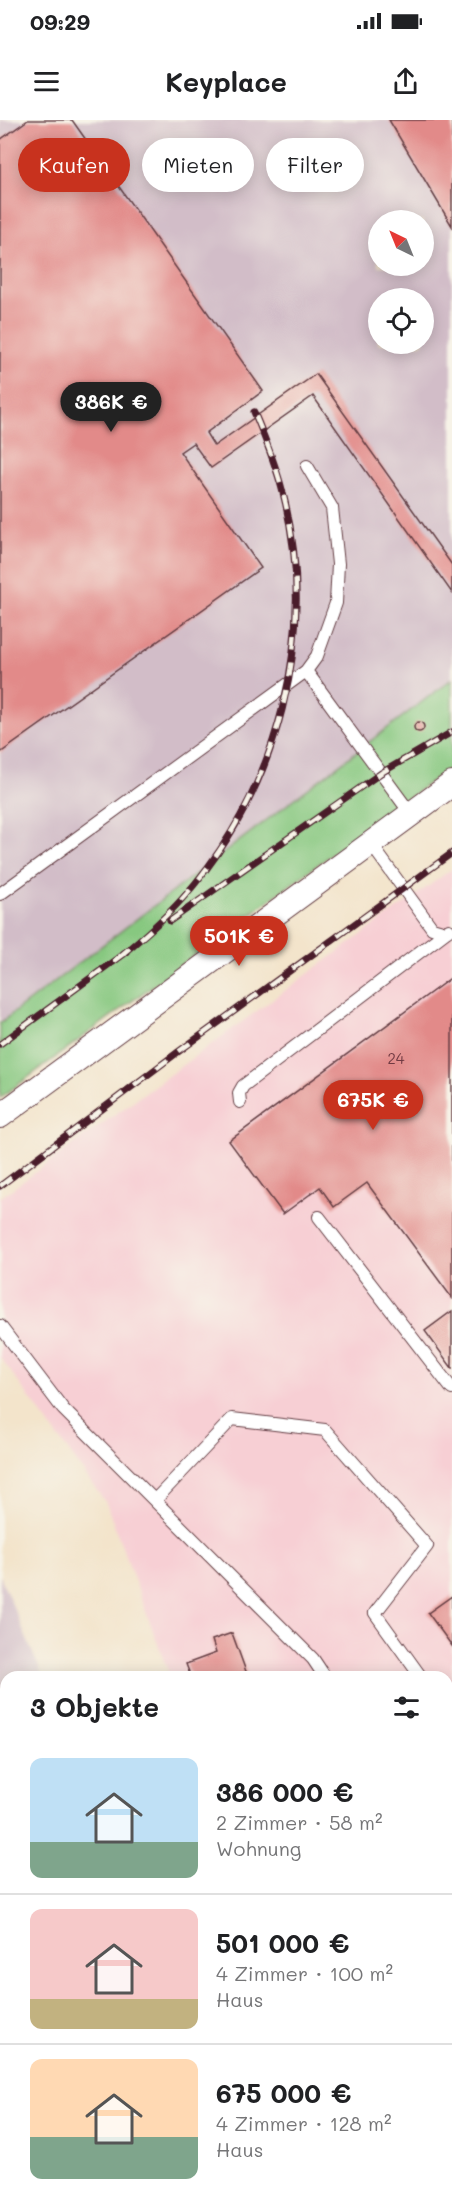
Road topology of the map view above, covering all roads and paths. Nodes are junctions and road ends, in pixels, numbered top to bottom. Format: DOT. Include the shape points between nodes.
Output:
graph roads {
  1 [pos="307,466"];
  2 [pos="306,671"];
  3 [pos="452,784"];
  4 [pos="411,814"];
  5 [pos="371,844"];
  6 [pos="0,894"];
  7 [pos="449,930"];
  8 [pos="240,1102"];
  9 [pos="0,1116"];
  10 [pos="319,1217"];
  11 [pos="0,1326"];
  12 [pos="452,1389"];
  13 [pos="155,1500"];
  14 [pos="321,1671"];
  15 [pos="417,1671"];
  1 -- 2 [label="lane" via="332,508 338,564 336,603 317,656"];
  2 -- 4 [label="lane"];
  2 -- 6 [label="lane"];
  3 -- 4 [label="street"];
  4 -- 5 [label="street"];
  5 -- 7 [label="lane" via="432,928"];
  5 -- 9 [label="street"];
  7 -- 8 [label="lane" via="243,1086"];
  10 -- 12 [label="lane"];
  11 -- 13 [label="lane" via="63,1409"];
  13 -- 14 [label="lane"];
  13 -- 15 [label="lane" via="232,1419 325,1430 427,1546 375,1613"];
}
